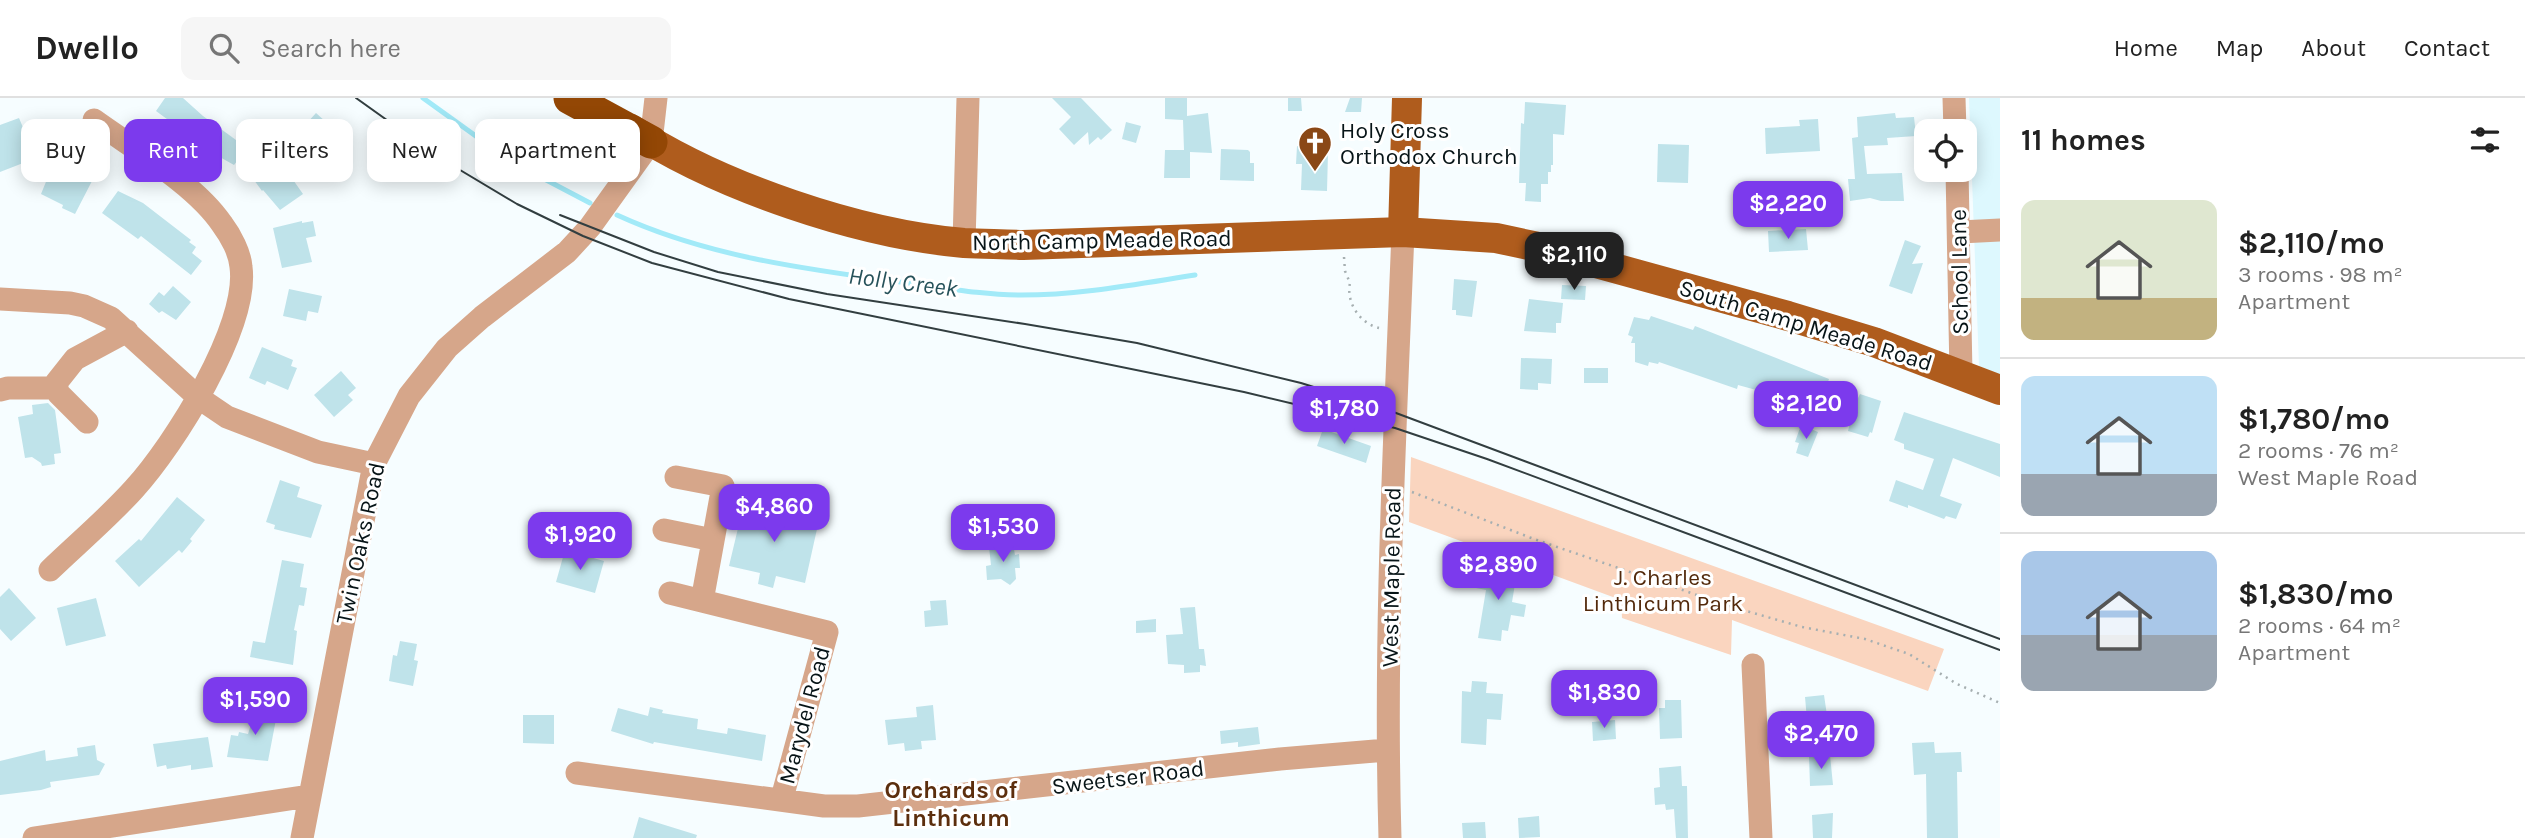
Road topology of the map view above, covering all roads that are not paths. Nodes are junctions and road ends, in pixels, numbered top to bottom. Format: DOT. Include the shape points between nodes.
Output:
graph roads {
  1 [pos="569,98"];
  2 [pos="584,98"];
  3 [pos="602,98"];
  4 [pos="656,98"];
  5 [pos="968,98"];
  6 [pos="1408,98"];
  7 [pos="1954,98"];
  8 [pos="1955,119"];
  9 [pos="110,132"];
  10 [pos="651,142"];
  11 [pos="1958,182"];
  12 [pos="2000,230"];
  13 [pos="1403,232"];
  14 [pos="1960,232"];
  15 [pos="964,243"];
  16 [pos="0,299"];
  17 [pos="127,331"];
  18 [pos="1961,374"];
  19 [pos="57,388"];
  20 [pos="0,390"];
  21 [pos="2000,390"];
  22 [pos="199,398"];
  23 [pos="87,422"];
  24 [pos="374,464"];
  25 [pos="676,477"];
  26 [pos="664,530"];
  27 [pos="713,540"];
  28 [pos="50,570"];
  29 [pos="670,593"];
  30 [pos="702,601"];
  31 [pos="1753,665"];
  32 [pos="1387,750"];
  33 [pos="577,773"];
  34 [pos="309,796"];
  35 [pos="782,798"];
  36 [pos="34,838"];
  37 [pos="302,838"];
  38 [pos="1390,838"];
  39 [pos="1761,838"];
  1 -- 10 [label="highway"];
  2 -- 10 [label="main road, North Camp Meade Road"];
  3 -- 10 [label="main road, North Camp Meade Road"];
  4 -- 10 [label="street"];
  5 -- 15 [label="street"];
  6 -- 13 [label="main road"];
  7 -- 8 [label="street"];
  9 -- 22 [label="street" via="206,204 223,224 242,267 237,313"];
  10 -- 15 [label="main road, North Camp Meade Road" via="764,195 831,216"];
  10 -- 24 [label="street, Twin Oaks Road" via="583,236 447,348 409,396"];
  11 -- 14 [label="street, School Lane"];
  12 -- 14 [label="street"];
  13 -- 15 [label="main road, North Camp Meade Road"];
  13 -- 18 [label="main road, South Camp Meade Road" via="1538,247 1788,316"];
  13 -- 32 [label="street, West Maple Road"];
  14 -- 18 [label="street, School Lane"];
  16 -- 17 [label="street" via="84,306"];
  17 -- 19 [label="street" via="75,359"];
  17 -- 22 [label="street"];
  18 -- 21 [label="main road, South Camp Meade Road"];
  19 -- 20 [label="street"];
  19 -- 23 [label="street"];
  22 -- 24 [label="street" via="227,417 318,452"];
  22 -- 28 [label="street" via="135,488"];
  24 -- 34 [label="street, Twin Oaks Road"];
  25 -- 27 [label="street" via="723,486"];
  26 -- 27 [label="street"];
  27 -- 30 [label="street"];
  29 -- 30 [label="street"];
  30 -- 35 [label="street, Marydel Road" via="827,632"];
  31 -- 39 [label="street"];
  32 -- 35 [label="street, Sweetser Road" via="858,806 824,806"];
  32 -- 38 [label="street, West Maple Road"];
  33 -- 35 [label="street, Sweetser Road"];
  34 -- 36 [label="street"];
  34 -- 37 [label="street, Twin Oaks Road"];
}
